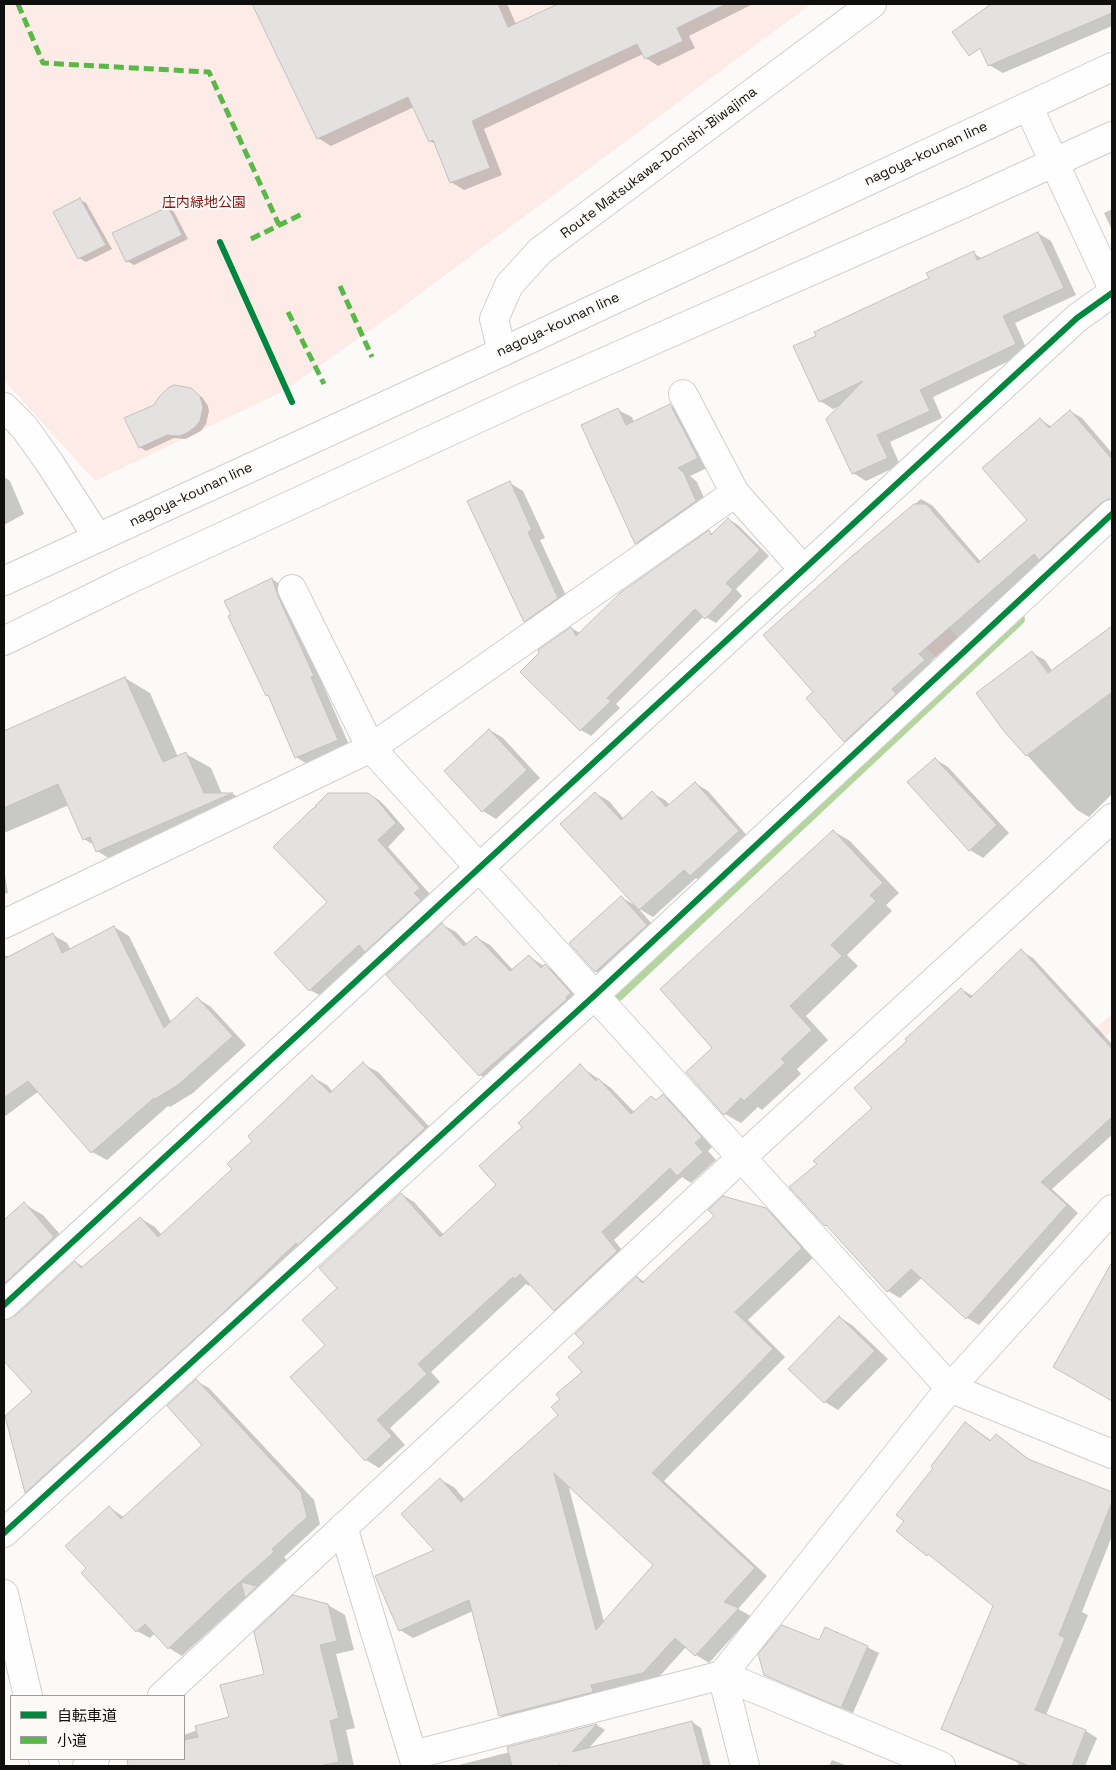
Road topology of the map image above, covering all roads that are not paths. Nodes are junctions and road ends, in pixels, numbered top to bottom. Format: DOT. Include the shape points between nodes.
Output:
graph roads {
  1 [pos="872,4"];
  2 [pos="1112,68"];
  3 [pos="1028,106"];
  4 [pos="1112,136"];
  5 [pos="1055,162"];
  6 [pos="1112,287"];
  7 [pos="1112,293"];
  8 [pos="502,352"];
  9 [pos="683,394"];
  10 [pos="4,407"];
  11 [pos="735,493"];
  12 [pos="1112,514"];
  13 [pos="98,538"];
  14 [pos="804,570"];
  15 [pos="4,581"];
  16 [pos="292,589"];
  17 [pos="4,640"];
  18 [pos="372,748"];
  19 [pos="1112,818"];
  20 [pos="479,868"];
  21 [pos="4,924"];
  22 [pos="595,995"];
  23 [pos="741,1158"];
  24 [pos="1112,1209"];
  25 [pos="4,1305"];
  26 [pos="950,1388"];
  27 [pos="1112,1454"];
  28 [pos="343,1527"];
  29 [pos="4,1533"];
  30 [pos="4,1594"];
  31 [pos="722,1675"];
  32 [pos="28,1695"];
  33 [pos="163,1695"];
  34 [pos="414,1761"];
  35 [pos="745,1766"];
  36 [pos="941,1766"];
  1 -- 8 [label="street, Route Matsukawa-Donishi-Biwajima" via="540,251 509,285 494,318"];
  2 -- 3 [label="street, nagoya-kounan line"];
  3 -- 5 [label="street"];
  3 -- 8 [label="street, nagoya-kounan line"];
  4 -- 5 [label="street"];
  5 -- 6 [label="street"];
  5 -- 17 [label="street" via="520,399"];
  7 -- 14 [label="street" via="1077,318"];
  8 -- 13 [label="street, nagoya-kounan line"];
  9 -- 11 [label="street"];
  10 -- 13 [label="street" via="24,427"];
  11 -- 14 [label="street"];
  11 -- 18 [label="street"];
  12 -- 22 [label="street"];
  13 -- 15 [label="street, nagoya-kounan line"];
  14 -- 20 [label="street"];
  16 -- 18 [label="street"];
  18 -- 20 [label="street"];
  18 -- 21 [label="street"];
  19 -- 23 [label="street"];
  20 -- 22 [label="street"];
  20 -- 25 [label="street"];
  22 -- 23 [label="street"];
  22 -- 29 [label="street"];
  23 -- 26 [label="street"];
  23 -- 28 [label="street"];
  24 -- 26 [label="street"];
  26 -- 27 [label="street"];
  26 -- 31 [label="street"];
  28 -- 33 [label="street"];
  28 -- 34 [label="street"];
  30 -- 32 [label="street"];
  31 -- 34 [label="street"];
  31 -- 35 [label="street"];
  31 -- 36 [label="street"];
}
